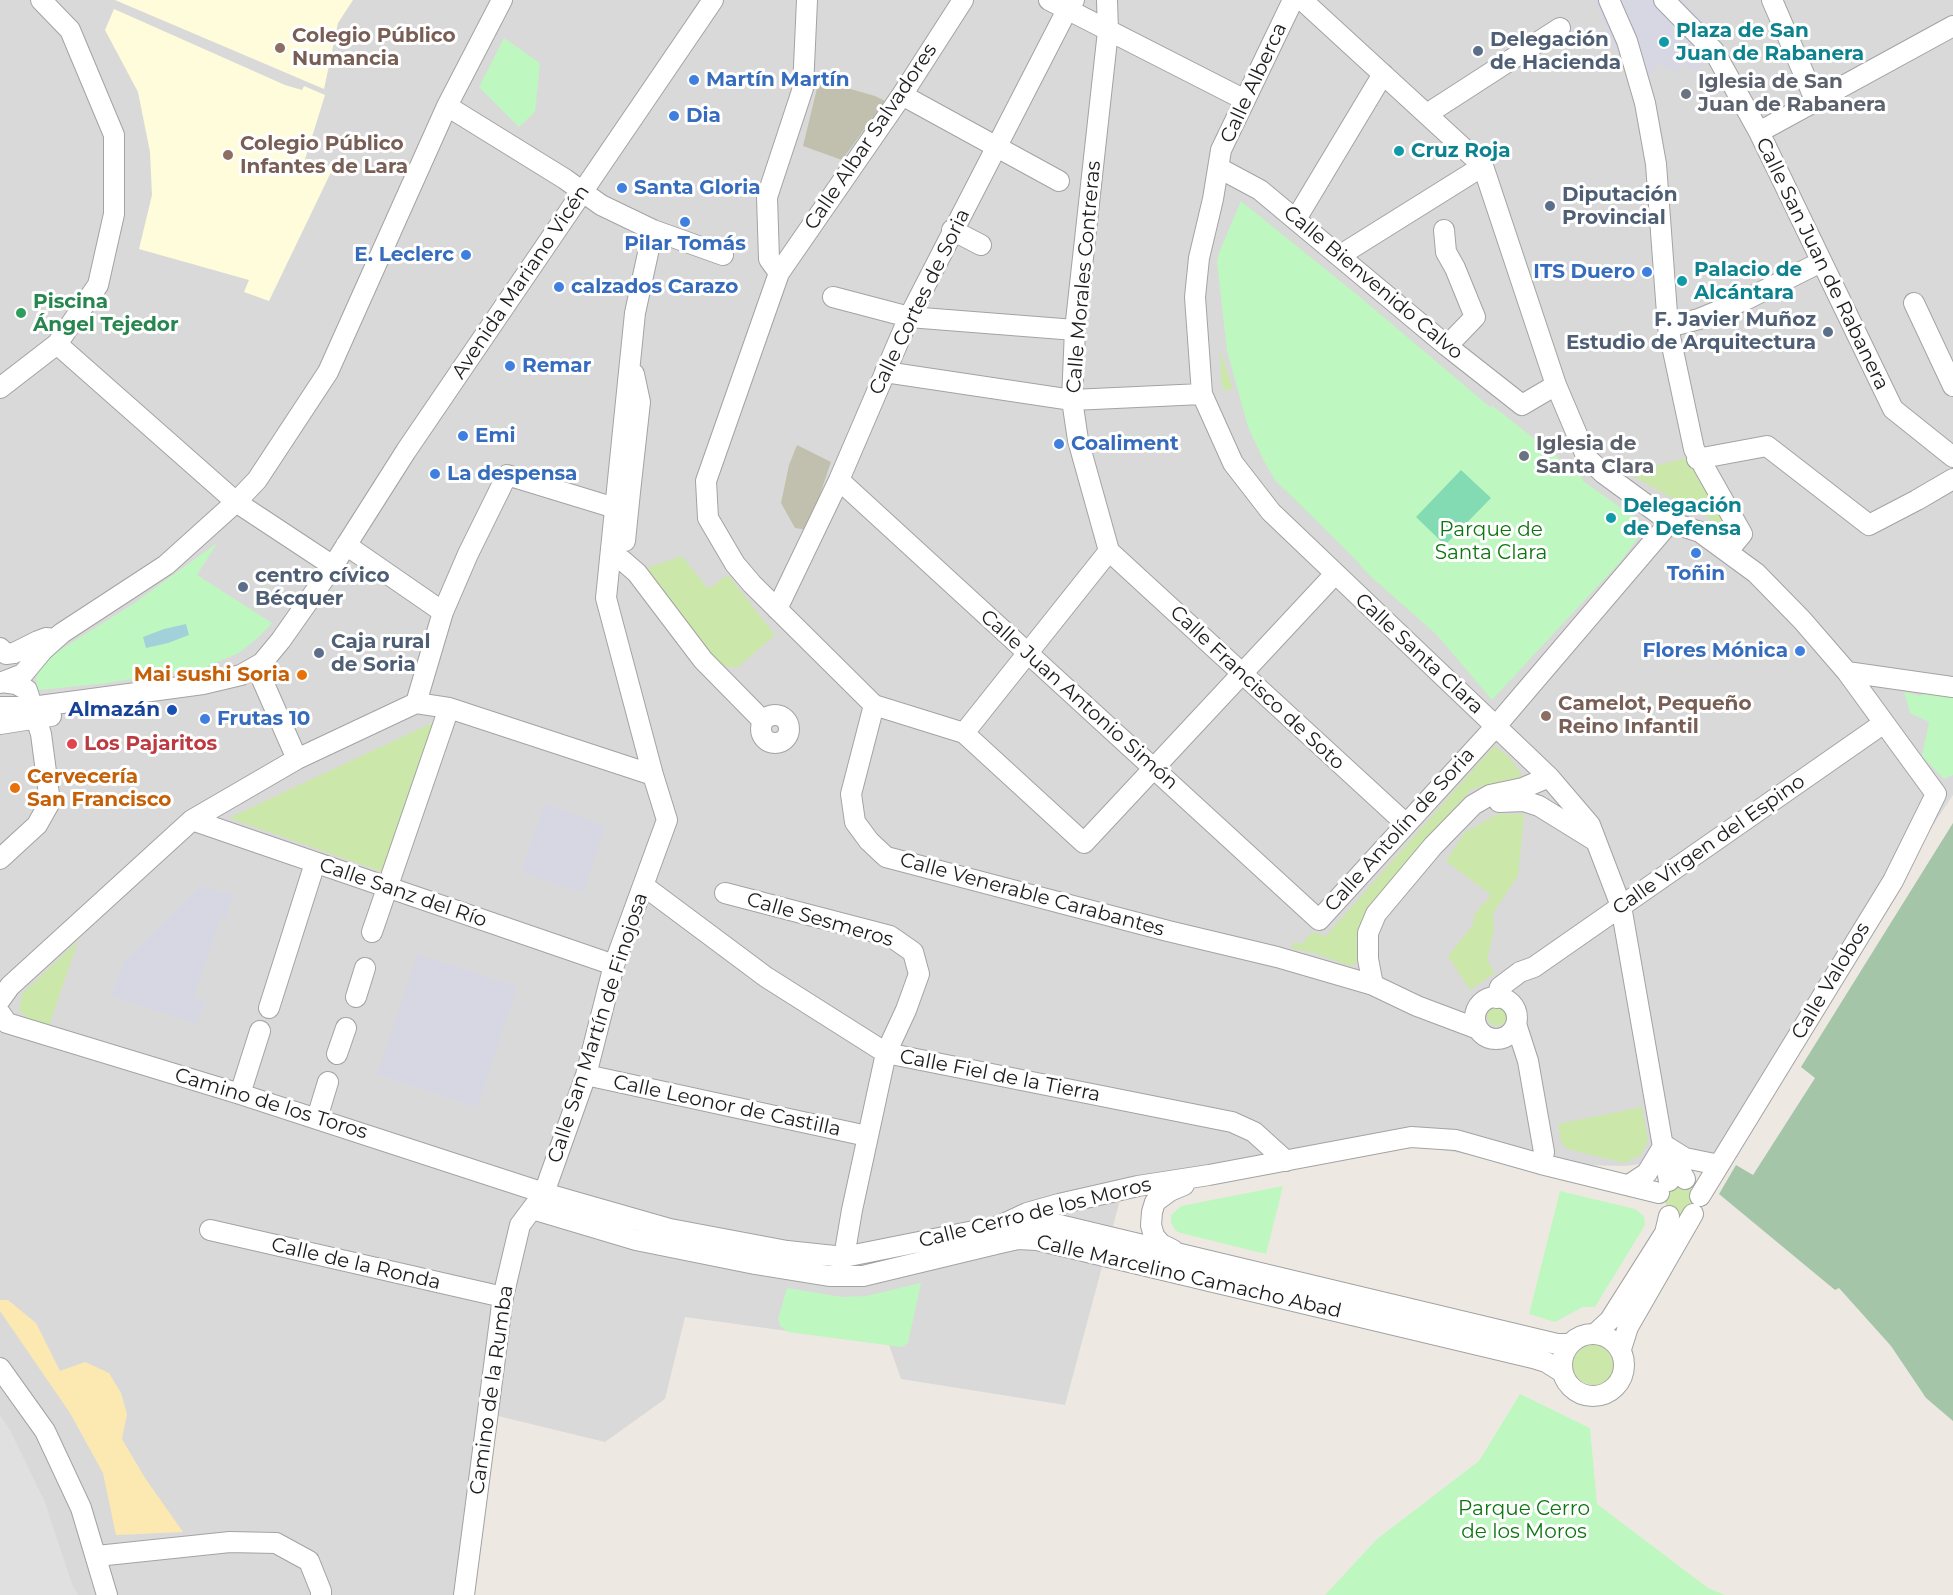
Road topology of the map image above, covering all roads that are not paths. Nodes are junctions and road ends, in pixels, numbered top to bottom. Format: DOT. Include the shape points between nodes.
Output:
graph roads {
  1 [pos="41,0"];
  2 [pos="502,0"];
  3 [pos="713,0"];
  4 [pos="807,0"];
  5 [pos="963,0"];
  6 [pos="1048,0"];
  7 [pos="1107,0"];
  8 [pos="1293,0"];
  9 [pos="1302,0"];
  10 [pos="1609,0"];
  11 [pos="1664,0"];
  12 [pos="1772,0"];
  13 [pos="1071,5"];
  14 [pos="1953,26"];
  15 [pos="1560,28"];
  16 [pos="1108,31"];
  17 [pos="1383,74"];
  18 [pos="902,95"];
  19 [pos="1245,100"];
  20 [pos="1816,102"];
  21 [pos="447,106"];
  22 [pos="1427,114"];
  23 [pos="1759,132"];
  24 [pos="997,147"];
  25 [pos="1483,166"];
  26 [pos="1219,168"];
  27 [pos="1059,181"];
  28 [pos="583,191"];
  29 [pos="1296,219"];
  30 [pos="653,230"];
  31 [pos="952,230"];
  32 [pos="1444,230"];
  33 [pos="981,245"];
  34 [pos="723,255"];
  35 [pos="1340,256"];
  36 [pos="1821,262"];
  37 [pos="779,273"];
  38 [pos="833,297"];
  39 [pos="1914,303"];
  40 [pos="909,317"];
  41 [pos="1668,327"];
  42 [pos="1075,330"];
  43 [pos="57,344"];
  44 [pos="1447,346"];
  45 [pos="630,354"];
  46 [pos="885,372"];
  47 [pos="1556,384"];
  48 [pos="1953,386"];
  49 [pos="0,388"];
  50 [pos="1202,394"];
  51 [pos="1072,400"];
  52 [pos="1953,457"];
  53 [pos="1697,459"];
  54 [pos="1953,479"];
  55 [pos="839,480"];
  56 [pos="630,492"];
  57 [pos="237,502"];
  58 [pos="615,508"];
  59 [pos="1670,522"];
  60 [pos="346,545"];
  61 [pos="1109,551"];
  62 [pos="1728,551"];
  63 [pos="622,560"];
  64 [pos="333,566"];
  65 [pos="1335,574"];
  66 [pos="777,609"];
  67 [pos="443,612"];
  68 [pos="54,639"];
  69 [pos="3,651"];
  70 [pos="1028,653"];
  71 [pos="1847,672"];
  72 [pos="1241,674"];
  73 [pos="261,677"];
  74 [pos="1,682"];
  75 [pos="1953,687"];
  76 [pos="631,691"];
  77 [pos="416,703"];
  78 [pos="874,705"];
  79 [pos="83,706"];
  80 [pos="0,707"];
  81 [pos="449,708"];
  82 [pos="34,713"];
  83 [pos="763,721"];
  84 [pos="1884,723"];
  85 [pos="0,724"];
  86 [pos="1496,726"];
  87 [pos="964,733"];
  88 [pos="297,759"];
  89 [pos="1154,768"];
  90 [pos="653,775"];
  91 [pos="1549,777"];
  92 [pos="1473,805"];
  93 [pos="192,820"];
  94 [pos="1405,823"];
  95 [pos="1595,840"];
  96 [pos="0,860"];
  97 [pos="315,863"];
  98 [pos="644,886"];
  99 [pos="387,889"];
  100 [pos="725,893"];
  101 [pos="1621,906"];
  102 [pos="1319,920"];
  103 [pos="372,932"];
  104 [pos="614,965"];
  105 [pos="365,968"];
  106 [pos="1373,985"];
  107 [pos="356,998"];
  108 [pos="0,1000"];
  109 [pos="269,1008"];
  110 [pos="1477,1008"];
  111 [pos="1508,1009"];
  112 [pos="0,1013"];
  113 [pos="1439,1014"];
  114 [pos="346,1028"];
  115 [pos="1478,1029"];
  116 [pos="260,1031"];
  117 [pos="1501,1039"];
  118 [pos="886,1053"];
  119 [pos="337,1054"];
  120 [pos="1528,1061"];
  121 [pos="586,1075"];
  122 [pos="328,1082"];
  123 [pos="240,1094"];
  124 [pos="317,1118"];
  125 [pos="867,1136"];
  126 [pos="1664,1145"];
  127 [pos="1286,1161"];
  128 [pos="1541,1164"];
  129 [pos="1719,1165"];
  130 [pos="1209,1175"];
  131 [pos="1629,1185"];
  132 [pos="1683,1191"];
  133 [pos="544,1193"];
  134 [pos="532,1209"];
  135 [pos="999,1226"];
  136 [pos="210,1230"];
  137 [pos="844,1257"];
  138 [pos="1185,1257"];
  139 [pos="503,1297"];
  140 [pos="1596,1333"];
  141 [pos="1570,1344"];
  142 [pos="1621,1349"];
  143 [pos="0,1368"];
  144 [pos="1562,1372"];
  145 [pos="97,1556"];
  146 [pos="107,1595"];
  147 [pos="321,1595"];
  148 [pos="464,1595"];
  1 -- 43 [label="street" via="70,30 114,135 114,214 98,285"];
  2 -- 21 [label="street"];
  3 -- 28 [label="street, Avenida Mariano Vicén"];
  4 -- 37 [label="street" via="803,88 767,197 769,259"];
  5 -- 18 [label="street, Calle Albar Salvadores"];
  6 -- 13 [label="street"];
  7 -- 16 [label="street, Calle Morales Contreras"];
  8 -- 19 [label="street, Calle Alberca"];
  9 -- 17 [label="street"];
  10 -- 41 [label="street" via="1627,41 1645,103 1656,164"];
  11 -- 23 [label="street, Calle San Juan de Rabanera" via="1714,51"];
  12 -- 20 [label="street"];
  13 -- 16 [label="street"];
  13 -- 24 [label="street, Calle Cortes de Soria"];
  14 -- 20 [label="street"];
  15 -- 22 [label="street"];
  16 -- 19 [label="street"];
  16 -- 42 [label="street, Calle Morales Contreras"];
  17 -- 22 [label="street"];
  17 -- 29 [label="street"];
  18 -- 24 [label="street"];
  18 -- 37 [label="street, Calle Albar Salvadores"];
  19 -- 26 [label="street, Calle Alberca" via="1221,150"];
  20 -- 23 [label="street"];
  21 -- 28 [label="street"];
  21 -- 57 [label="street" via="328,372 257,480"];
  22 -- 25 [label="street"];
  23 -- 36 [label="street, Calle San Juan de Rabanera"];
  24 -- 27 [label="street"];
  24 -- 31 [label="street, Calle Cortes de Soria"];
  25 -- 35 [label="street"];
  25 -- 47 [label="street"];
  26 -- 29 [label="street, Calle Bienvenido Calvo" via="1260,190"];
  26 -- 50 [label="street, Calle Santa Clara" via="1198,258 1195,297"];
  28 -- 30 [label="street" via="601,205"];
  28 -- 60 [label="street, Avenida Mariano Vicén"];
  29 -- 35 [label="street, Calle Bienvenido Calvo"];
  30 -- 34 [label="street"];
  30 -- 45 [label="street, Calle San Martín de Finojosa"];
  31 -- 33 [label="street"];
  31 -- 40 [label="street, Calle Cortes de Soria"];
  32 -- 44 [label="street" via="1446,252 1475,318"];
  35 -- 44 [label="street, Calle Bienvenido Calvo"];
  36 -- 41 [label="street" via="1747,299"];
  36 -- 52 [label="street, Calle San Juan de Rabanera" via="1893,409"];
  37 -- 66 [label="street" via="706,482 708,518 720,542"];
  38 -- 40 [label="street"];
  39 -- 48 [label="street"];
  40 -- 42 [label="street"];
  40 -- 46 [label="street, Calle Cortes de Soria"];
  41 -- 53 [label="street"];
  42 -- 51 [label="street, Calle Morales Contreras"];
  43 -- 49 [label="street"];
  43 -- 57 [label="street"];
  44 -- 47 [label="street, Calle Bienvenido Calvo" via="1522,405"];
  45 -- 56 [label="street, Calle San Martín de Finojosa" via="640,402"];
  45 -- 58 [label="street, Calle San Martín de Finojosa"];
  46 -- 51 [label="street"];
  46 -- 55 [label="street, Calle Cortes de Soria"];
  47 -- 59 [label="street" via="1587,458"];
  50 -- 51 [label="street"];
  50 -- 65 [label="street, Calle Santa Clara" via="1233,463 1270,512"];
  51 -- 61 [label="street, Calle Morales Contreras" via="1078,440"];
  53 -- 54 [label="street" via="1767,446 1869,525"];
  53 -- 62 [label="street" via="1742,534"];
  55 -- 66 [label="street, Calle Cortes de Soria"];
  55 -- 70 [label="street, Calle Juan Antonio Simón"];
  56 -- 58 [label="street"];
  56 -- 63 [label="street, Calle San Martín de Finojosa"];
  57 -- 64 [label="street"];
  57 -- 68 [label="street" via="166,565"];
  58 -- 67 [label="street" via="507,476"];
  58 -- 76 [label="street, Calle San Martín de Finojosa" via="606,598"];
  59 -- 62 [label="street" via="1700,532"];
  59 -- 86 [label="street, Calle Antolín de Soria"];
  60 -- 64 [label="street, Avenida Mariano Vicén"];
  60 -- 67 [label="street"];
  61 -- 70 [label="street"];
  61 -- 72 [label="street, Calle Francisco de Soto"];
  62 -- 71 [label="street" via="1783,600"];
  63 -- 76 [label="street, Calle San Martín de Finojosa" via="618,595 633,668"];
  63 -- 83 [label="street" via="637,573 703,660"];
  64 -- 73 [label="street, Avenida Mariano Vicén" via="308,618 278,663"];
  64 -- 79 [label="street, Avenida Mariano Vicén" via="281,640 253,670 203,684"];
  65 -- 72 [label="street"];
  65 -- 86 [label="street, Calle Santa Clara"];
  66 -- 78 [label="street"];
  67 -- 77 [label="street"];
  68 -- 69 [label="street" via="46,638 21,651"];
  68 -- 74 [label="street" via="23,674"];
  70 -- 87 [label="street"];
  70 -- 89 [label="street, Calle Juan Antonio Simón"];
  71 -- 75 [label="street"];
  71 -- 84 [label="street"];
  72 -- 89 [label="street"];
  72 -- 94 [label="street, Calle Francisco de Soto"];
  73 -- 79 [label="street, Avenida Mariano Vicén" via="207,692"];
  73 -- 88 [label="street"];
  74 -- 82 [label="street" via="23,686"];
  76 -- 90 [label="street, Calle San Martín de Finojosa"];
  77 -- 81 [label="street"];
  77 -- 88 [label="street"];
  78 -- 87 [label="street"];
  78 -- 106 [label="street, Calle Venerable Carabantes" via="851,794 855,822 886,857"];
  79 -- 82 [label="street"];
  80 -- 82 [label="street"];
  81 -- 90 [label="street"];
  81 -- 99 [label="street"];
  82 -- 85 [label="street"];
  82 -- 96 [label="street" via="41,734 50,802 37,825"];
  84 -- 101 [label="street, Calle Virgen del Espino"];
  84 -- 129 [label="street, Calle Valobos" via="1936,794 1893,881"];
  86 -- 91 [label="street, Calle Santa Clara"];
  86 -- 94 [label="street, Calle Antolín de Soria"];
  87 -- 89 [label="street" via="1084,843"];
  88 -- 93 [label="street"];
  89 -- 102 [label="street, Calle Juan Antonio Simón"];
  90 -- 98 [label="street, Calle San Martín de Finojosa" via="667,820"];
  91 -- 92 [label="street, Calle Antolín de Soria" via="1490,795"];
  91 -- 95 [label="street, Calle Santa Clara" via="1590,825"];
  92 -- 95 [label="street, Calle Antolín de Soria" via="1524,801"];
  92 -- 106 [label="street, Calle Antolín de Soria" via="1376,914 1368,933"];
  93 -- 97 [label="street, Calle Sanz del Río"];
  93 -- 108 [label="street" via="10,986"];
  94 -- 102 [label="street, Calle Antolín de Soria"];
  95 -- 101 [label="street, Calle Santa Clara"];
  97 -- 99 [label="street, Calle Sanz del Río"];
  97 -- 109 [label="street"];
  98 -- 104 [label="street, Calle San Martín de Finojosa"];
  98 -- 118 [label="street, Calle Fiel de la Tierra" via="766,977"];
  99 -- 103 [label="street"];
  99 -- 104 [label="street, Calle Sanz del Río"];
  100 -- 118 [label="street, Calle Sesmeros" via="890,936 913,951 919,974"];
  101 -- 111 [label="street, Calle Virgen del Espino" via="1534,967"];
  101 -- 126 [label="street, Calle Santa Clara"];
  104 -- 121 [label="street, Calle San Martín de Finojosa"];
  105 -- 107 [label="street"];
  106 -- 113 [label="street, Calle Venerable Carabantes"];
  110 -- 111 [label="street" via="1485,1000"];
  110 -- 113 [label="street"];
  110 -- 115 [label="street"];
  111 -- 117 [label="street" via="1510,1034"];
  111 -- 120 [label="street"];
  112 -- 123 [label="street, Camino de los Toros" via="7,1023"];
  113 -- 115 [label="street, Calle Venerable Carabantes"];
  114 -- 119 [label="street"];
  115 -- 117 [label="street" via="1488,1038"];
  116 -- 123 [label="street"];
  117 -- 120 [label="street"];
  118 -- 125 [label="street"];
  118 -- 127 [label="street, Calle Fiel de la Tierra" via="1232,1122 1254,1132"];
  120 -- 128 [label="street" via="1544,1152"];
  121 -- 125 [label="street, Calle Leonor de Castilla"];
  121 -- 133 [label="street, Calle San Martín de Finojosa"];
  122 -- 124 [label="street"];
  123 -- 124 [label="street, Camino de los Toros"];
  124 -- 133 [label="street, Camino de los Toros"];
  125 -- 137 [label="street"];
  126 -- 129 [label="street" via="1684,1158"];
  126 -- 131 [label="street" via="1647,1173"];
  126 -- 132 [label="street, Calle Santa Clara"];
  127 -- 128 [label="street, Calle Cerro de los Moros" via="1424,1136 1456,1140"];
  127 -- 130 [label="street, Calle Cerro de los Moros"];
  128 -- 131 [label="street, Calle Cerro de los Moros"];
  129 -- 132 [label="street, Calle Valobos"];
  130 -- 135 [label="street, Calle Cerro de los Moros" via="1059,1204"];
  130 -- 138 [label="street, Calle Cerro de los Moros" via="1170,1191 1155,1202 1152,1212 1150,1225 1154,1236"];
  131 -- 132 [label="street, Calle Cerro de los Moros"];
  132 -- 140 [label="street, Calle Santa Clara" via="1660,1206 1669,1216 1665,1233 1610,1320"];
  132 -- 142 [label="street, Calle Valobos"];
  133 -- 134 [label="street, Camino de la Rumba"];
  133 -- 137 [label="street, Calle Cerro de los Moros" via="670,1229 787,1251"];
  134 -- 139 [label="street, Camino de la Rumba" via="520,1225"];
  134 -- 144 [label="street, Calle Marcelino Camacho Abad" via="636,1240 829,1276 863,1276 1018,1239 1037,1239 1533,1358"];
  135 -- 137 [label="street, Calle Cerro de los Moros"];
  135 -- 138 [label="street, Calle Marcelino Camacho Abad" via="1032,1221 1055,1224"];
  136 -- 139 [label="street, Calle de la Ronda"];
  138 -- 141 [label="street, Calle Marcelino Camacho Abad"];
  139 -- 148 [label="street, Camino de la Rumba"];
  140 -- 141 [label="street" via="1577,1337"];
  140 -- 142 [label="street" via="1614,1340"];
  141 -- 144 [label="street" via="1564,1352"];
  142 -- 144 [label="street" via="1621,1380 1605,1394 1584,1395 1574,1390"];
  143 -- 145 [label="street" via="45,1431 81,1508"];
  145 -- 146 [label="street"];
  145 -- 147 [label="street" via="230,1542 276,1543 309,1561"];
}
